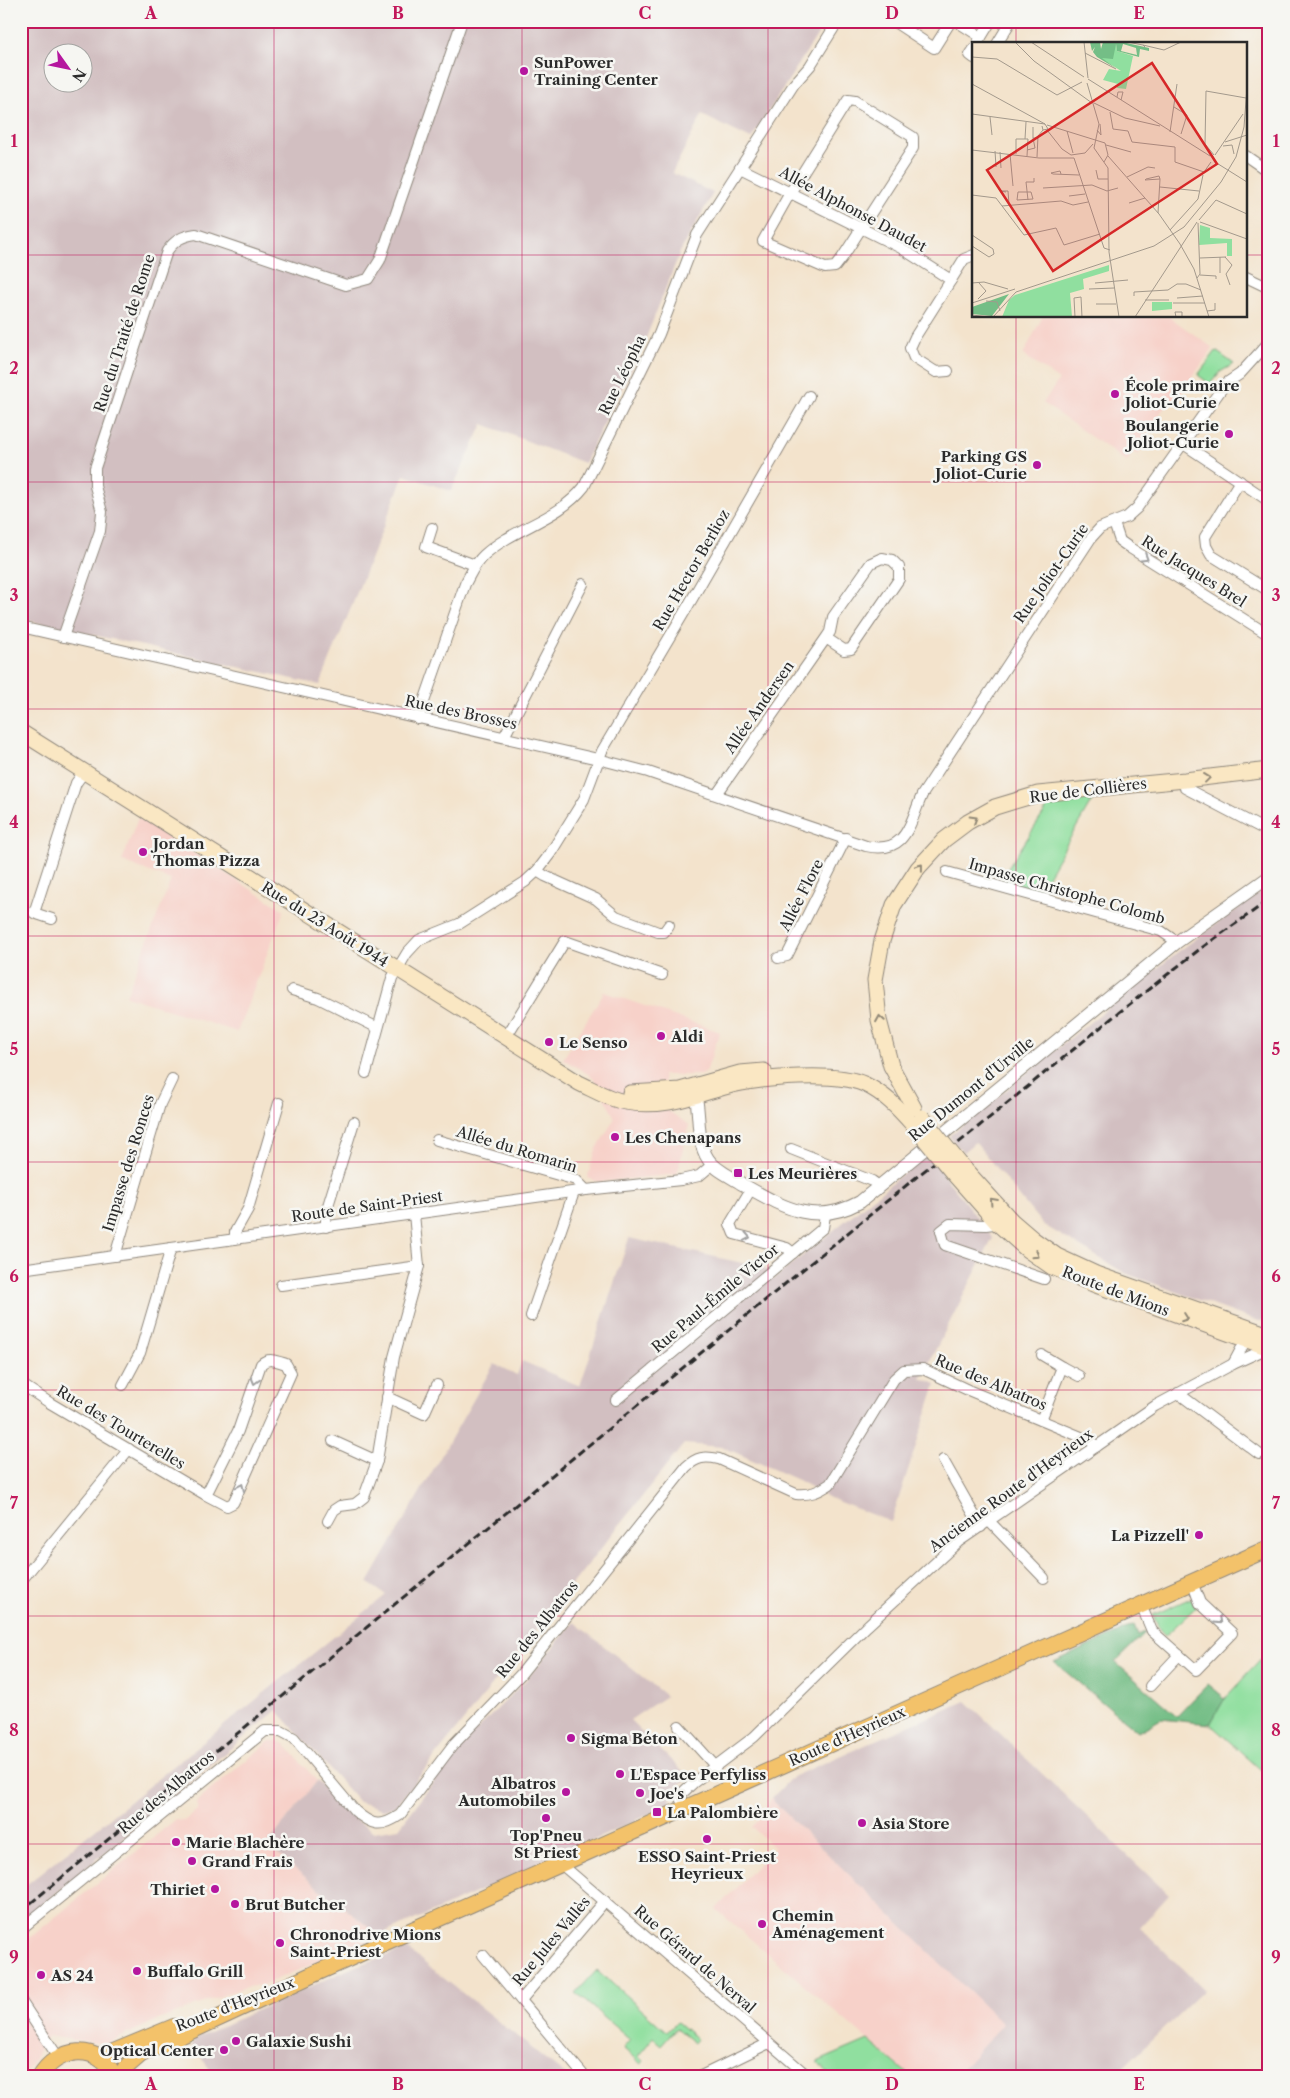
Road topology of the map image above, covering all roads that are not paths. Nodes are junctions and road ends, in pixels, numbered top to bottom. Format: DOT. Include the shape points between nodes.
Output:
graph roads {
  1 [pos="462,21"];
  2 [pos="838,21"];
  3 [pos="893,21"];
  4 [pos="950,21"];
  5 [pos="956,21"];
  6 [pos="991,21"];
  7 [pos="1012,21"];
  8 [pos="909,25"];
  9 [pos="979,40"];
  10 [pos="998,42"];
  11 [pos="1248,157"];
  12 [pos="740,168"];
  13 [pos="1269,172"];
  14 [pos="790,193"];
  15 [pos="861,228"];
  16 [pos="972,256"];
  17 [pos="1248,277"];
  18 [pos="950,280"];
  19 [pos="1269,288"];
  20 [pos="1267,347"];
  21 [pos="948,371"];
  22 [pos="809,396"];
  23 [pos="1182,443"];
  24 [pos="1240,481"];
  25 [pos="1269,501"];
  26 [pos="1114,523"];
  27 [pos="432,528"];
  28 [pos="475,565"];
  29 [pos="583,584"];
  30 [pos="1269,591"];
  31 [pos="21,627"];
  32 [pos="1269,635"];
  33 [pos="64,637"];
  34 [pos="826,638"];
  35 [pos="418,719"];
  36 [pos="21,732"];
  37 [pos="504,737"];
  38 [pos="598,759"];
  39 [pos="1269,770"];
  40 [pos="84,772"];
  41 [pos="1185,780"];
  42 [pos="717,794"];
  43 [pos="1269,832"];
  44 [pos="846,838"];
  45 [pos="889,848"];
  46 [pos="537,871"];
  47 [pos="947,872"];
  48 [pos="1269,877"];
  49 [pos="52,919"];
  50 [pos="669,925"];
  51 [pos="1177,942"];
  52 [pos="778,958"];
  53 [pos="396,968"];
  54 [pos="662,975"];
  55 [pos="292,990"];
  56 [pos="378,1028"];
  57 [pos="506,1037"];
  58 [pos="366,1073"];
  59 [pos="172,1079"];
  60 [pos="688,1093"];
  61 [pos="279,1103"];
  62 [pos="916,1117"];
  63 [pos="354,1122"];
  64 [pos="437,1140"];
  65 [pos="792,1149"];
  66 [pos="713,1164"];
  67 [pos="879,1186"];
  68 [pos="751,1189"];
  69 [pos="586,1190"];
  70 [pos="574,1192"];
  71 [pos="414,1214"];
  72 [pos="825,1214"];
  73 [pos="1005,1222"];
  74 [pos="326,1227"];
  75 [pos="235,1239"];
  76 [pos="171,1248"];
  77 [pos="793,1253"];
  78 [pos="115,1256"];
  79 [pos="419,1266"];
  80 [pos="21,1269"];
  81 [pos="1044,1279"];
  82 [pos="282,1285"];
  83 [pos="531,1316"];
  84 [pos="1250,1335"];
  85 [pos="1268,1344"];
  86 [pos="1042,1355"];
  87 [pos="1233,1364"];
  88 [pos="1062,1367"];
  89 [pos="1080,1376"];
  90 [pos="21,1384"];
  91 [pos="437,1385"];
  92 [pos="123,1386"];
  93 [pos="1178,1392"];
  94 [pos="387,1397"];
  95 [pos="616,1400"];
  96 [pos="1042,1420"];
  97 [pos="333,1441"];
  98 [pos="1096,1447"];
  99 [pos="128,1450"];
  100 [pos="1259,1454"];
  101 [pos="943,1460"];
  102 [pos="377,1462"];
  103 [pos="206,1495"];
  104 [pos="328,1522"];
  105 [pos="985,1524"];
  106 [pos="1269,1548"];
  107 [pos="1044,1578"];
  108 [pos="21,1581"];
  109 [pos="1192,1582"];
  110 [pos="1141,1605"];
  111 [pos="1179,1655"];
  112 [pos="1150,1686"];
  113 [pos="679,1726"];
  114 [pos="716,1767"];
  115 [pos="685,1808"];
  116 [pos="561,1864"];
  117 [pos="605,1901"];
  118 [pos="21,1929"];
  119 [pos="483,1955"];
  120 [pos="316,1973"];
  121 [pos="21,2000"];
  122 [pos="521,2000"];
  123 [pos="769,2042"];
  124 [pos="58,2057"];
  125 [pos="99,2058"];
  126 [pos="40,2077"];
  127 [pos="114,2077"];
  128 [pos="120,2077"];
  129 [pos="585,2077"];
  130 [pos="699,2077"];
  131 [pos="809,2077"];
  1 -- 33 [label="street, Rue du Traité de Rome" via="380,260 368,279 346,285 196,234 174,241 166,251 95,468 95,486 102,512 100,531"];
  2 -- 12 [label="street, Rue Léopha"];
  3 -- 8 [label="street"];
  4 -- 8 [label="street" via="934,48"];
  5 -- 9 [label="street"];
  6 -- 9 [label="street"];
  7 -- 10 [label="street"];
  11 -- 13 [label="street"];
  12 -- 14 [label="street, Allée Alphonse Daudet"];
  12 -- 28 [label="street, Rue Léopha" via="697,235 659,334 584,487 563,508 493,548"];
  14 -- 15 [label="street, Allée Alphonse Daudet"];
  14 -- 15 [label="street" via="763,241 825,268 835,267"];
  14 -- 15 [label="street" via="848,100 855,101 913,137 913,148 906,161"];
  15 -- 18 [label="street, Allée Alphonse Daudet" via="901,248"];
  16 -- 18 [label="street" via="964,259"];
  17 -- 19 [label="street"];
  18 -- 21 [label="street" via="910,348 914,358 936,372"];
  20 -- 23 [label="street, Rue Joliot-Curie" via="1225,384"];
  22 -- 38 [label="street, Rue Hector Berlioz"];
  23 -- 24 [label="street"];
  23 -- 26 [label="street, Rue Joliot-Curie" via="1137,508"];
  24 -- 25 [label="street"];
  24 -- 30 [label="street" via="1205,537 1206,546 1211,555"];
  26 -- 32 [label="street, Rue Jacques Brel, one-way" via="1120,541"];
  26 -- 45 [label="street, Rue Joliot-Curie" via="1100,528 1091,538 922,795 905,836"];
  27 -- 28 [label="street" via="426,547"];
  28 -- 35 [label="street, Rue Léopha" via="465,584"];
  29 -- 37 [label="street"];
  31 -- 33 [label="street, Rue des Brosses"];
  33 -- 35 [label="street, Rue des Brosses"];
  34 -- 34 [label="street, Allée Andersen" via="833,617 871,563 882,558 892,560 899,567 899,579 851,650 844,650"];
  34 -- 42 [label="street, Allée Andersen"];
  35 -- 37 [label="street, Rue des Brosses"];
  36 -- 40 [label="main road, Rue du 23 Août 1944"];
  37 -- 38 [label="street, Rue des Brosses"];
  38 -- 42 [label="street, Rue des Brosses"];
  38 -- 46 [label="street, Rue Hector Berlioz" via="576,815"];
  41 -- 39 [label="main road, Rue de Collières, one-way"];
  40 -- 49 [label="street" via="76,783 34,913"];
  40 -- 53 [label="main road, Rue du 23 Août 1944"];
  41 -- 43 [label="street" via="1186,788"];
  62 -- 41 [label="main road, Rue de Collières, one-way" via="891,1066 879,1020 876,980 882,941 894,905 918,868 944,840 995,807 1038,794"];
  42 -- 44 [label="street, Rue des Brosses"];
  44 -- 45 [label="street, Rue des Brosses" via="879,849"];
  44 -- 52 [label="street, Allée Flore" via="787,956"];
  46 -- 50 [label="street" via="596,899 616,916 658,932 664,932"];
  46 -- 53 [label="street, Rue Hector Berlioz" via="459,924 419,940"];
  47 -- 51 [label="street, Impasse Christophe Colomb" via="1161,931"];
  48 -- 51 [label="street, Rue Dumont d'Urville"];
  51 -- 67 [label="street, Rue Dumont d'Urville"];
  53 -- 56 [label="street, Rue Hector Berlioz"];
  53 -- 57 [label="main road, Rue du 23 Août 1944"];
  54 -- 57 [label="street" via="566,942"];
  55 -- 56 [label="street" via="318,998"];
  56 -- 58 [label="street, Rue Hector Berlioz"];
  57 -- 60 [label="main road, Rue du 23 Août 1944" via="579,1083 624,1102 669,1103"];
  59 -- 78 [label="street, Impasse des Ronces" via="160,1104"];
  60 -- 62 [label="main road, Rue du 23 Août 1944" via="774,1078 818,1077 862,1083"];
  60 -- 66 [label="street" via="705,1151"];
  61 -- 75 [label="street" via="248,1209 235,1232"];
  62 -- 73 [label="main road, Route de Mions, bridge"];
  63 -- 74 [label="street" via="326,1212"];
  64 -- 69 [label="street, Allée du Romarin" via="576,1180"];
  65 -- 67 [label="street"];
  66 -- 68 [label="street, Rue Dumont d'Urville"];
  66 -- 69 [label="street, Route de Saint-Priest" via="699,1176 682,1180"];
  67 -- 72 [label="street, Rue Dumont d'Urville" via="860,1202"];
  68 -- 72 [label="street, Rue Dumont d'Urville" via="782,1206"];
  68 -- 77 [label="street, one-way" via="730,1224 734,1234 786,1248"];
  69 -- 70 [label="street, Route de Saint-Priest"];
  70 -- 71 [label="street, Route de Saint-Priest"];
  70 -- 83 [label="street"];
  71 -- 74 [label="street, Route de Saint-Priest"];
  71 -- 79 [label="street"];
  72 -- 77 [label="street, Rue Paul-Émile Victor" via="823,1228"];
  73 -- 81 [label="street" via="950,1224 940,1231 946,1245"];
  73 -- 84 [label="main road, Route de Mions" via="1026,1249 1052,1266 1093,1284"];
  74 -- 75 [label="street, Route de Saint-Priest"];
  75 -- 76 [label="street, Route de Saint-Priest"];
  76 -- 78 [label="street, Route de Saint-Priest"];
  76 -- 92 [label="street" via="140,1353"];
  77 -- 95 [label="street, Rue Paul-Émile Victor"];
  78 -- 80 [label="street, Route de Saint-Priest"];
  79 -- 82 [label="street"];
  79 -- 94 [label="street" via="394,1356"];
  84 -- 85 [label="main road, Route de Mions"];
  84 -- 87 [label="street"];
  85 -- 87 [label="street, Ancienne Route d'Heyrieux"];
  86 -- 88 [label="street"];
  87 -- 93 [label="street, Ancienne Route d'Heyrieux"];
  88 -- 89 [label="street"];
  88 -- 96 [label="street"];
  90 -- 99 [label="street, Rue des Tourterelles"];
  91 -- 94 [label="street" via="424,1414"];
  93 -- 98 [label="street, Ancienne Route d'Heyrieux"];
  93 -- 100 [label="street"];
  94 -- 102 [label="street"];
  96 -- 98 [label="street, Rue des Albatros" via="1091,1441"];
  96 -- 118 [label="street, Rue des Albatros" via="923,1369 904,1370 886,1390 830,1484 819,1491 809,1495 796,1494 719,1459 696,1459 686,1467 521,1674 453,1745 400,1815 389,1823 366,1821 294,1738 281,1730 265,1731"];
  97 -- 102 [label="street"];
  98 -- 105 [label="street, Ancienne Route d'Heyrieux"];
  99 -- 103 [label="street, Rue des Tourterelles"];
  99 -- 108 [label="street"];
  101 -- 105 [label="street"];
  102 -- 104 [label="street" via="364,1498 334,1510"];
  103 -- 103 [label="street, Rue des Tourterelles, one-way" via="227,1506 233,1503 291,1373 286,1364 275,1360 265,1360 261,1364 238,1431"];
  105 -- 107 [label="street"];
  105 -- 114 [label="street, Ancienne Route d'Heyrieux" via="941,1556 754,1737"];
  106 -- 109 [label="main road, Route d'Heyrieux"];
  109 -- 110 [label="main road, Route d'Heyrieux"];
  109 -- 111 [label="street, one-way" via="1200,1603 1232,1632 1196,1670"];
  110 -- 111 [label="street" via="1152,1631"];
  110 -- 115 [label="main road, Route d'Heyrieux"];
  111 -- 112 [label="street"];
  113 -- 114 [label="street"];
  114 -- 115 [label="street, Ancienne Route d'Heyrieux" via="679,1796"];
  115 -- 116 [label="main road, Route d'Heyrieux"];
  116 -- 117 [label="street, Rue Gérard de Nerval"];
  116 -- 120 [label="main road, Route d'Heyrieux"];
  117 -- 122 [label="street, Rue Jules Vallès"];
  117 -- 123 [label="street, Rue Gérard de Nerval"];
  119 -- 122 [label="street"];
  120 -- 125 [label="main road, Route d'Heyrieux"];
  120 -- 128 [label="main road, Route d'Heyrieux" via="141,2054"];
  121 -- 124 [label="street"];
  122 -- 129 [label="street"];
  123 -- 130 [label="street"];
  123 -- 131 [label="street, Rue Gérard de Nerval"];
  124 -- 125 [label="main road" via="78,2052"];
  124 -- 126 [label="main road" via="47,2065"];
  125 -- 127 [label="main road"];
}
